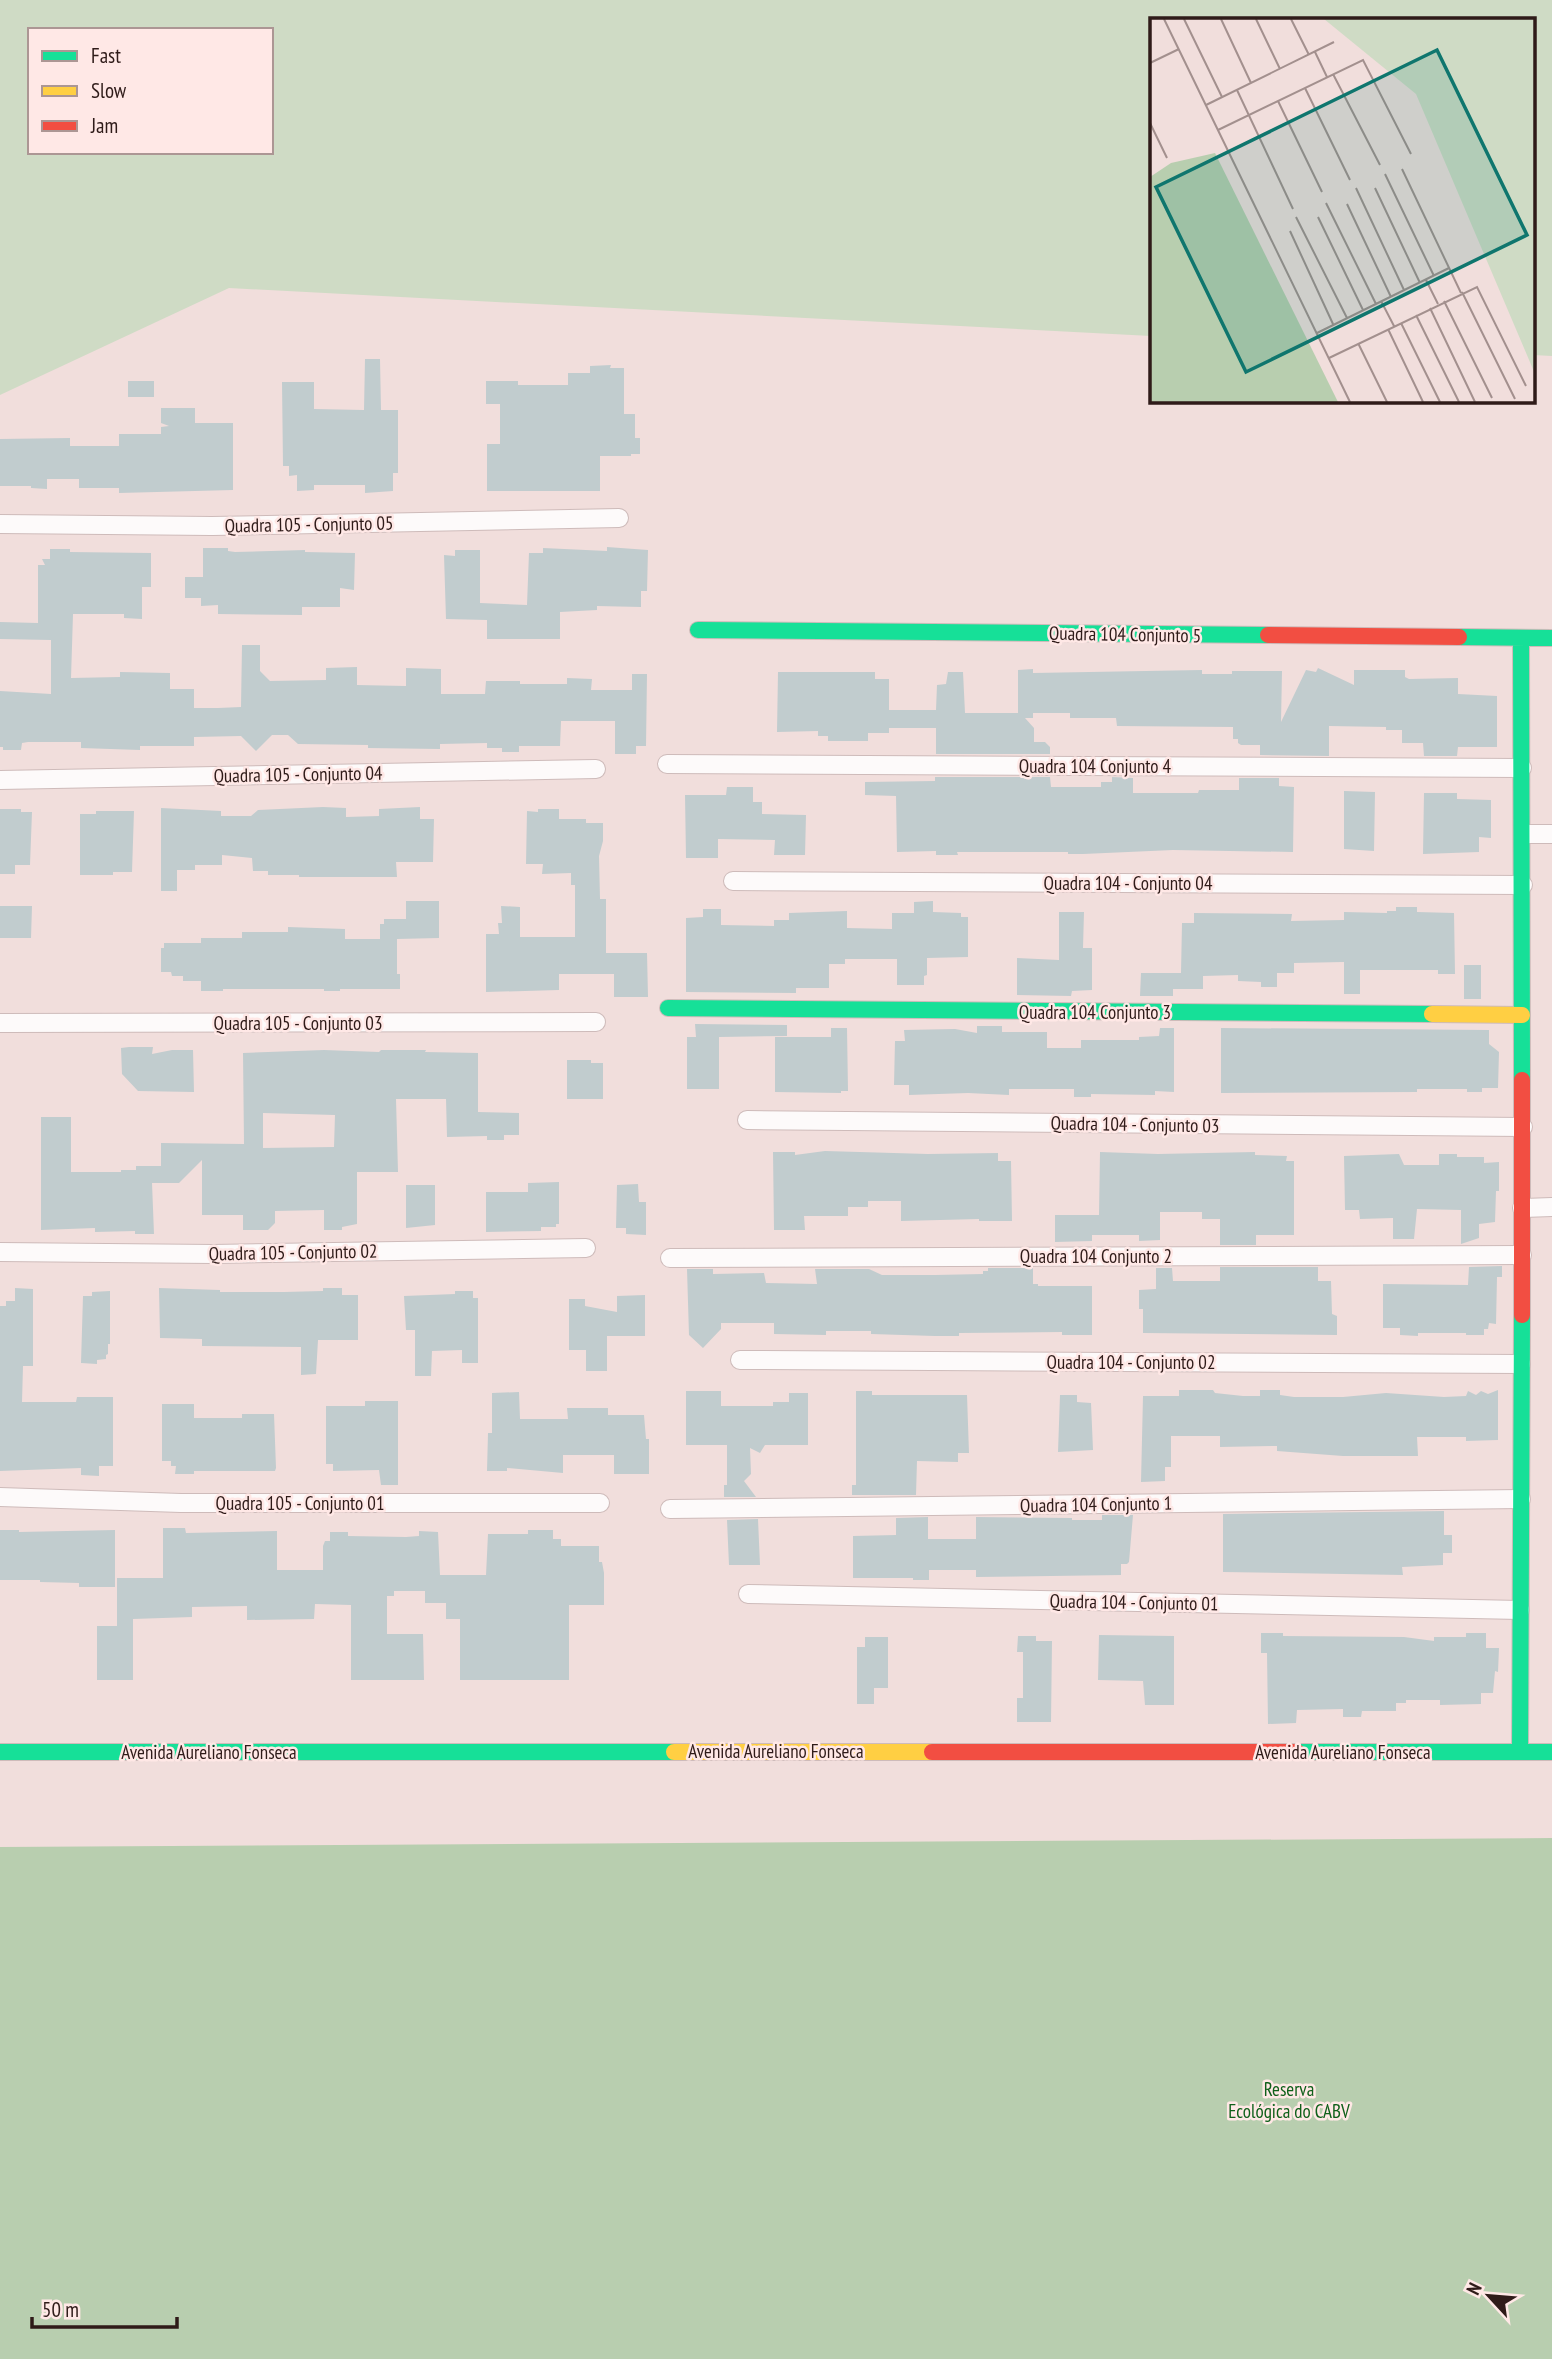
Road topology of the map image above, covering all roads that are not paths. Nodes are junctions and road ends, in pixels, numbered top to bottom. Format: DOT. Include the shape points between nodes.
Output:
graph roads {
  1 [pos="619,517"];
  2 [pos="0,524"];
  3 [pos="698,630"];
  4 [pos="1521,638"];
  5 [pos="1552,638"];
  6 [pos="667,764"];
  7 [pos="1522,768"];
  8 [pos="596,769"];
  9 [pos="0,780"];
  10 [pos="1523,834"];
  11 [pos="1552,834"];
  12 [pos="733,881"];
  13 [pos="1523,885"];
  14 [pos="668,1008"];
  15 [pos="1522,1015"];
  16 [pos="596,1022"];
  17 [pos="0,1023"];
  18 [pos="747,1120"];
  19 [pos="1522,1127"];
  20 [pos="1552,1207"];
  21 [pos="1522,1208"];
  22 [pos="586,1248"];
  23 [pos="0,1252"];
  24 [pos="1522,1255"];
  25 [pos="670,1258"];
  26 [pos="740,1360"];
  27 [pos="1521,1364"];
  28 [pos="0,1497"];
  29 [pos="1521,1499"];
  30 [pos="600,1503"];
  31 [pos="670,1509"];
  32 [pos="748,1594"];
  33 [pos="1520,1610"];
  34 [pos="0,1752"];
  35 [pos="1520,1752"];
  36 [pos="1552,1752"];
  1 -- 2 [label="street, Quadra 105 - Conjunto 05" via="212,526"];
  3 -- 4 [label="street, Quadra 104 Conjunto 5"];
  4 -- 5 [label="street, Quadra 104 Conjunto 5"];
  4 -- 7 [label="street"];
  6 -- 7 [label="street, Quadra 104 Conjunto 4"];
  7 -- 10 [label="street"];
  8 -- 9 [label="street, Quadra 105 - Conjunto 04"];
  10 -- 11 [label="street"];
  10 -- 13 [label="street"];
  12 -- 13 [label="street, Quadra 104 - Conjunto 04"];
  13 -- 15 [label="street"];
  14 -- 15 [label="street, Quadra 104 Conjunto 3"];
  15 -- 19 [label="street"];
  16 -- 17 [label="street, Quadra 105 - Conjunto 03"];
  18 -- 19 [label="street, Quadra 104 - Conjunto 03"];
  19 -- 21 [label="street"];
  20 -- 21 [label="street"];
  21 -- 24 [label="street"];
  22 -- 23 [label="street, Quadra 105 - Conjunto 02"];
  24 -- 25 [label="street, Quadra 104 Conjunto 2"];
  24 -- 27 [label="street"];
  26 -- 27 [label="street, Quadra 104 - Conjunto 02"];
  27 -- 29 [label="street"];
  28 -- 30 [label="street, Quadra 105 - Conjunto 01" via="181,1503"];
  29 -- 31 [label="street, Quadra 104 Conjunto 1"];
  29 -- 33 [label="street"];
  32 -- 33 [label="street, Quadra 104 - Conjunto 01"];
  33 -- 35 [label="street"];
  34 -- 35 [label="street, Avenida Aureliano Fonseca"];
  35 -- 36 [label="street, Avenida Aureliano Fonseca"];
}
